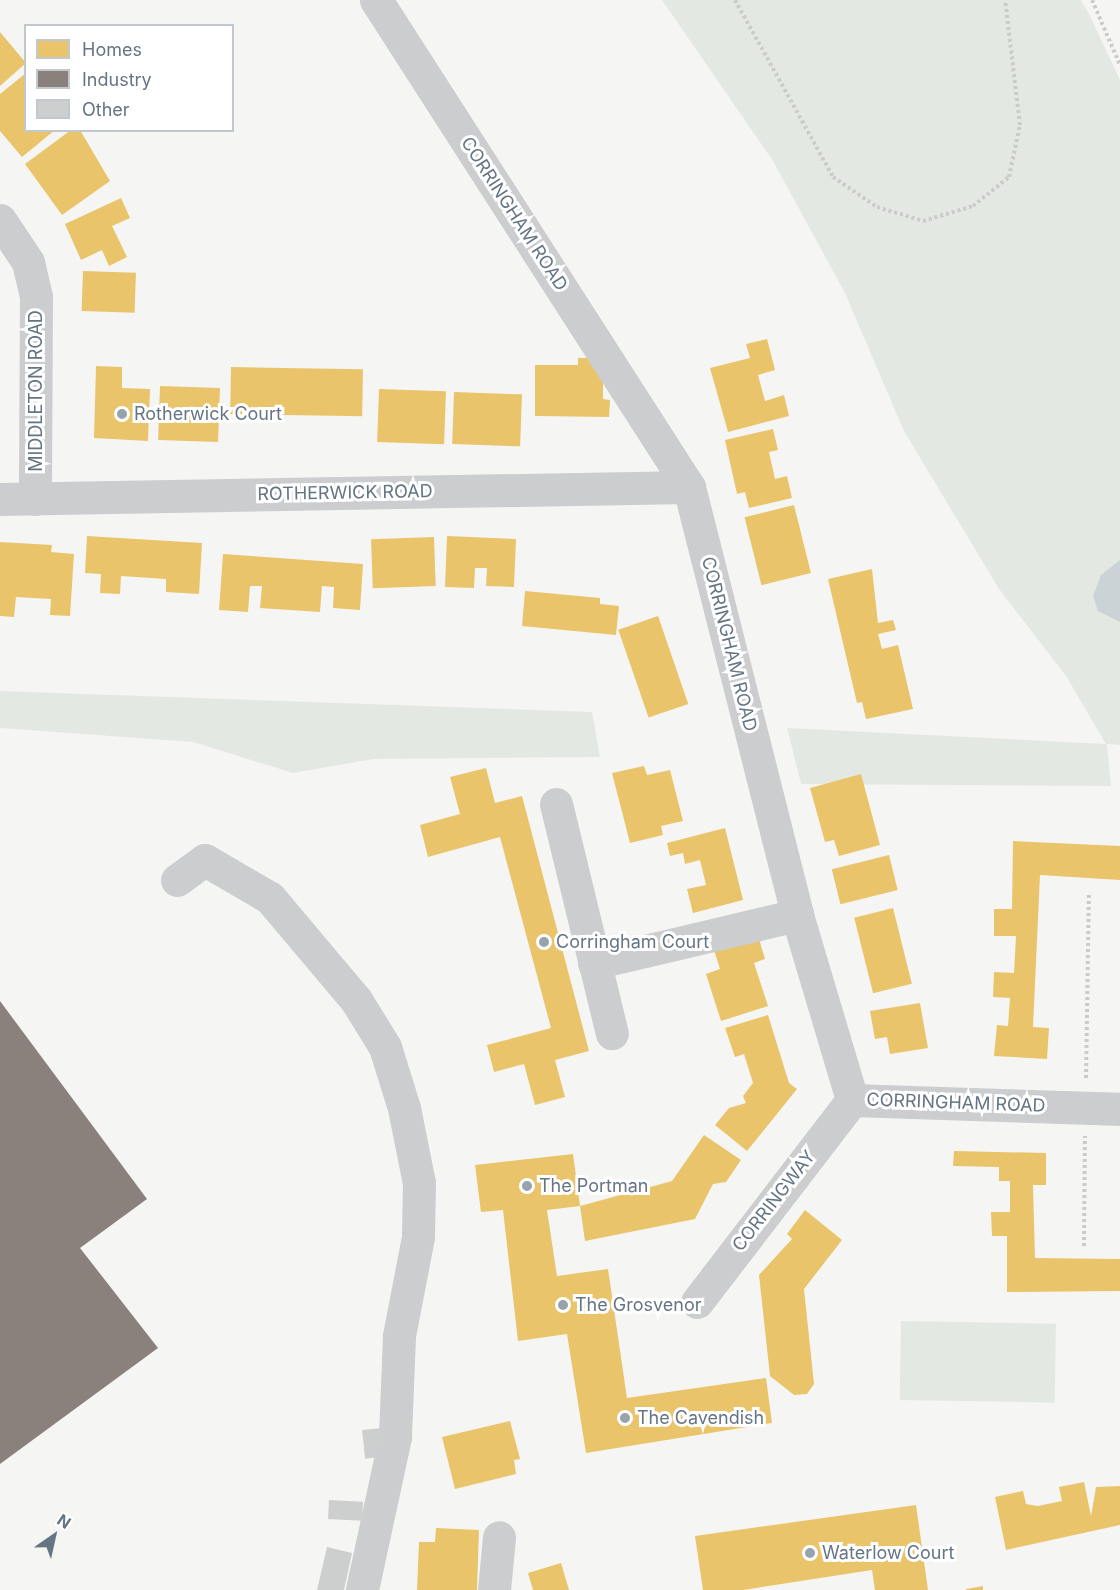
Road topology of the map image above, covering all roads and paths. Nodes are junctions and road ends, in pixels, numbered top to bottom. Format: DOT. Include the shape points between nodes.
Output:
graph roads {
  1 [pos="376,0"];
  2 [pos="735,0"];
  3 [pos="1005,0"];
  4 [pos="1092,0"];
  5 [pos="1120,65"];
  6 [pos="0,220"];
  7 [pos="689,487"];
  8 [pos="0,499"];
  9 [pos="35,499"];
  10 [pos="556,804"];
  11 [pos="177,880"];
  12 [pos="1089,896"];
  13 [pos="797,915"];
  14 [pos="594,963"];
  15 [pos="612,1033"];
  16 [pos="852,1100"];
  17 [pos="1120,1109"];
  18 [pos="1085,1120"];
  19 [pos="1084,1246"];
  20 [pos="697,1302"];
  21 [pos="499,1538"];
  22 [pos="362,1590"];
  23 [pos="494,1590"];
  1 -- 7 [label="street, CORRINGHAM ROAD"];
  2 -- 3 [label="path" via="833,177 877,207 923,221 973,206 1009,177 1020,125"];
  4 -- 5 [label="path"];
  6 -- 9 [label="street, MIDDLETON ROAD" via="28,262 36,296"];
  7 -- 9 [label="street, ROTHERWICK ROAD"];
  7 -- 13 [label="street, CORRINGHAM ROAD"];
  8 -- 9 [label="street, ROTHERWICK ROAD"];
  10 -- 14 [label="street"];
  11 -- 22 [label="street" via="205,860 252,886 286,914 380,1038 404,1108 419,1183 418,1237 399,1336 395,1437"];
  12 -- 18 [label="path"];
  13 -- 14 [label="street"];
  13 -- 16 [label="street, CORRINGHAM ROAD"];
  14 -- 15 [label="street"];
  16 -- 18 [label="street, CORRINGHAM ROAD"];
  16 -- 20 [label="street, CORRINGWAY"];
  17 -- 18 [label="street, CORRINGHAM ROAD"];
  18 -- 19 [label="path"];
  21 -- 23 [label="street"];
}
